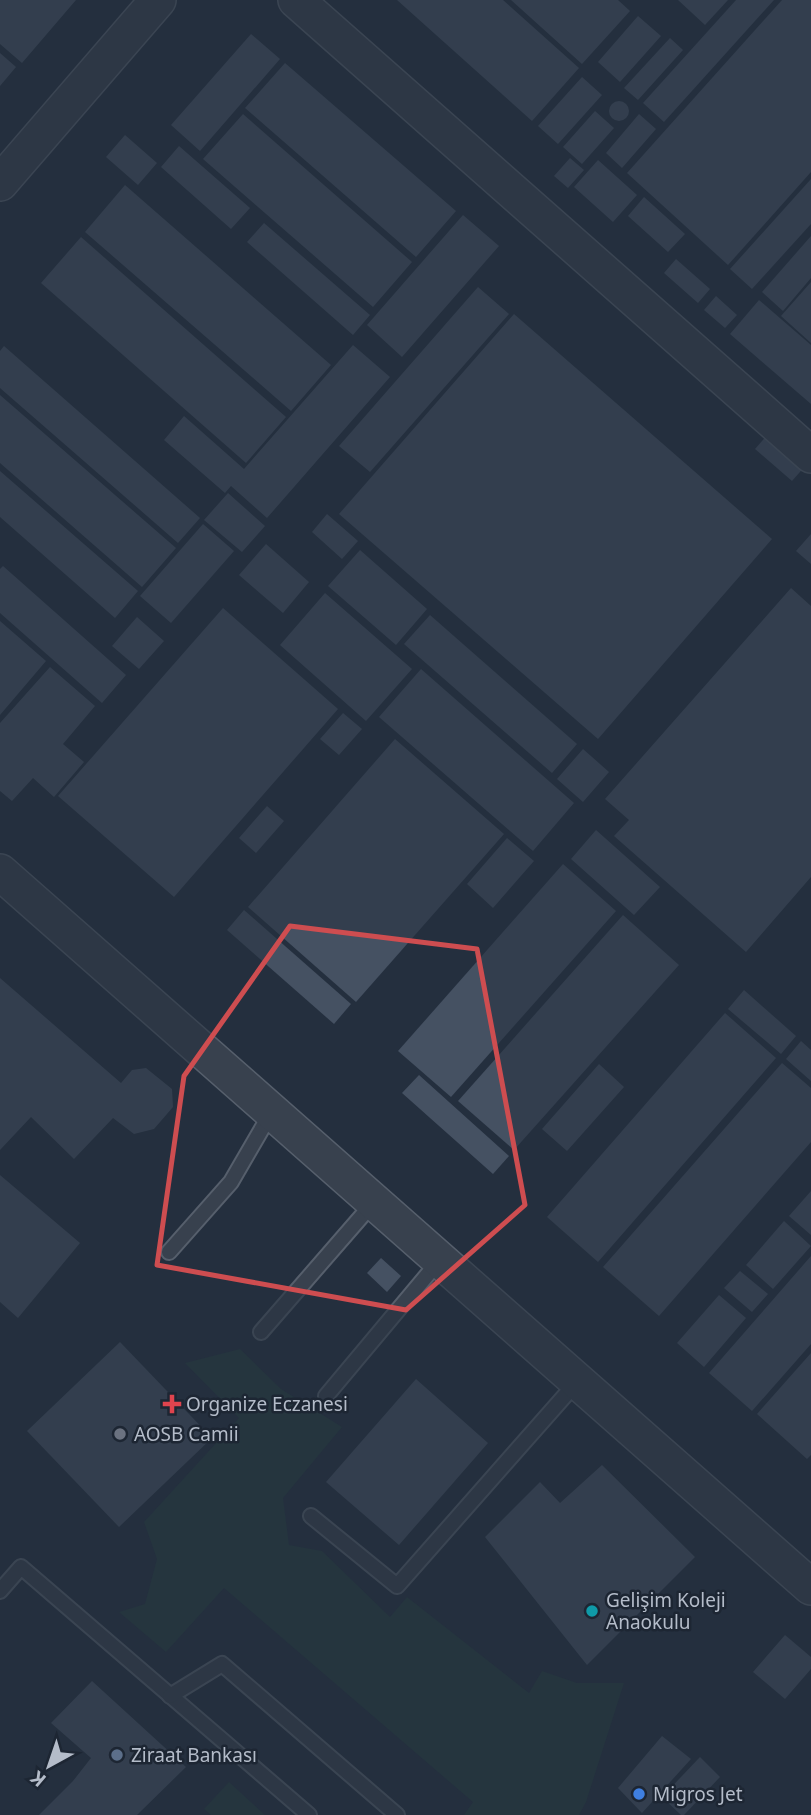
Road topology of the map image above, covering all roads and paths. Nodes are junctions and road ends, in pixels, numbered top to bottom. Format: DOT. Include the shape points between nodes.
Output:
graph roads {
  1 [pos="158,0"];
  2 [pos="296,0"];
  3 [pos="0,183"];
  4 [pos="811,455"];
  5 [pos="0,873"];
  6 [pos="272,1112"];
  7 [pos="374,1202"];
  8 [pos="169,1252"];
  9 [pos="440,1260"];
  10 [pos="261,1332"];
  11 [pos="577,1381"];
  12 [pos="326,1396"];
  13 [pos="311,1516"];
  14 [pos="811,1587"];
  15 [pos="0,1591"];
  16 [pos="170,1696"];
  17 [pos="309,1815"];
  18 [pos="397,1815"];
  1 -- 3 [label="street"];
  2 -- 4 [label="street"];
  5 -- 6 [label="street"];
  6 -- 7 [label="street"];
  6 -- 8 [label="lane" via="231,1182"];
  7 -- 9 [label="street"];
  7 -- 10 [label="lane"];
  9 -- 11 [label="street"];
  9 -- 12 [label="lane"];
  11 -- 13 [label="lane" via="397,1586"];
  11 -- 14 [label="street"];
  15 -- 16 [label="lane" via="21,1567"];
  16 -- 17 [label="lane"];
  16 -- 18 [label="lane" via="222,1664"];
}
